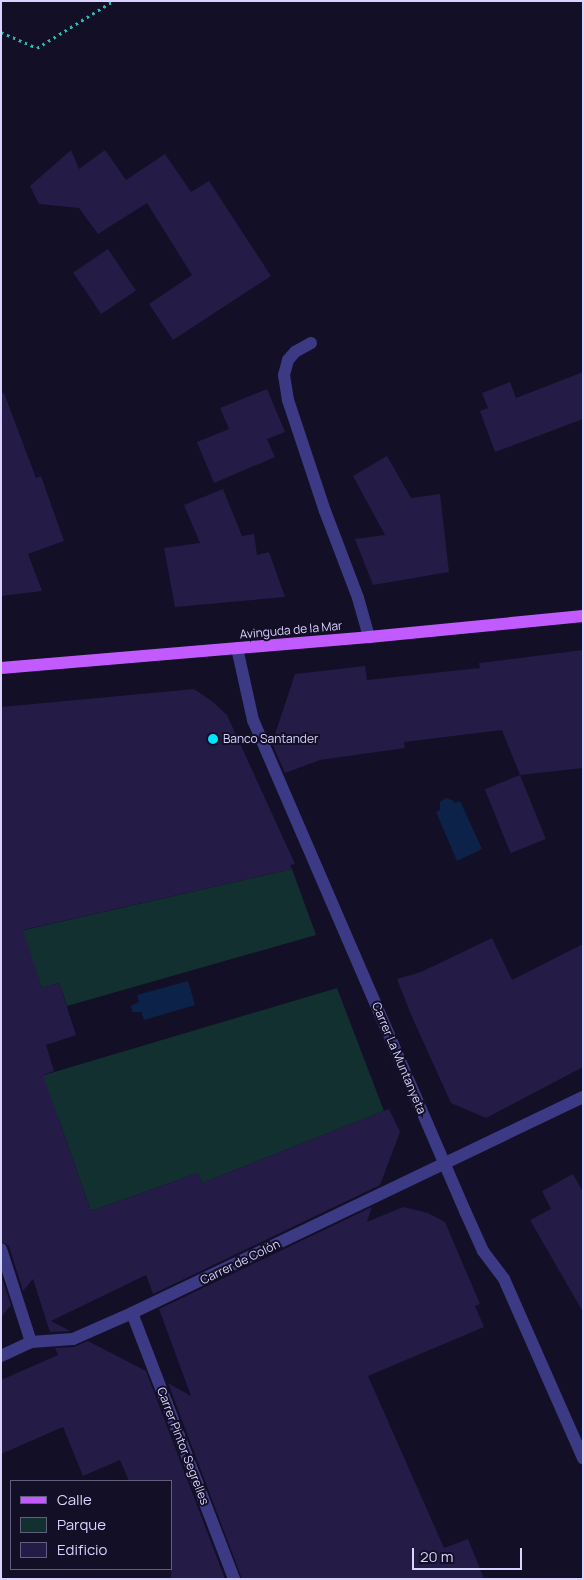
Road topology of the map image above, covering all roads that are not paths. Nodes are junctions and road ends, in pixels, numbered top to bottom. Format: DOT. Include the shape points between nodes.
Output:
graph roads {
  1 [pos="311,343"];
  2 [pos="583,616"];
  3 [pos="369,637"];
  4 [pos="237,648"];
  5 [pos="1,668"];
  6 [pos="583,1097"];
  7 [pos="444,1164"];
  8 [pos="1,1249"];
  9 [pos="132,1314"];
  10 [pos="31,1342"];
  11 [pos="1,1356"];
  12 [pos="583,1458"];
  13 [pos="234,1579"];
  1 -- 3 [label="street" via="288,360 284,375 288,400"];
  2 -- 3 [label="main road, Avinguda de la Mar"];
  3 -- 4 [label="main road, Avinguda de la Mar"];
  4 -- 5 [label="main road, Avinguda de la Mar"];
  4 -- 7 [label="street, Carrer La Muntanyeta" via="253,720"];
  6 -- 7 [label="street, Carrer de Colón"];
  7 -- 9 [label="street, Carrer de Colón"];
  7 -- 12 [label="street, Carrer La Muntanyeta" via="483,1251 504,1279"];
  8 -- 10 [label="street"];
  9 -- 10 [label="street, Carrer de Colón" via="73,1339"];
  9 -- 13 [label="street, Carrer Pintor Segrelles"];
  10 -- 11 [label="street"];
}
